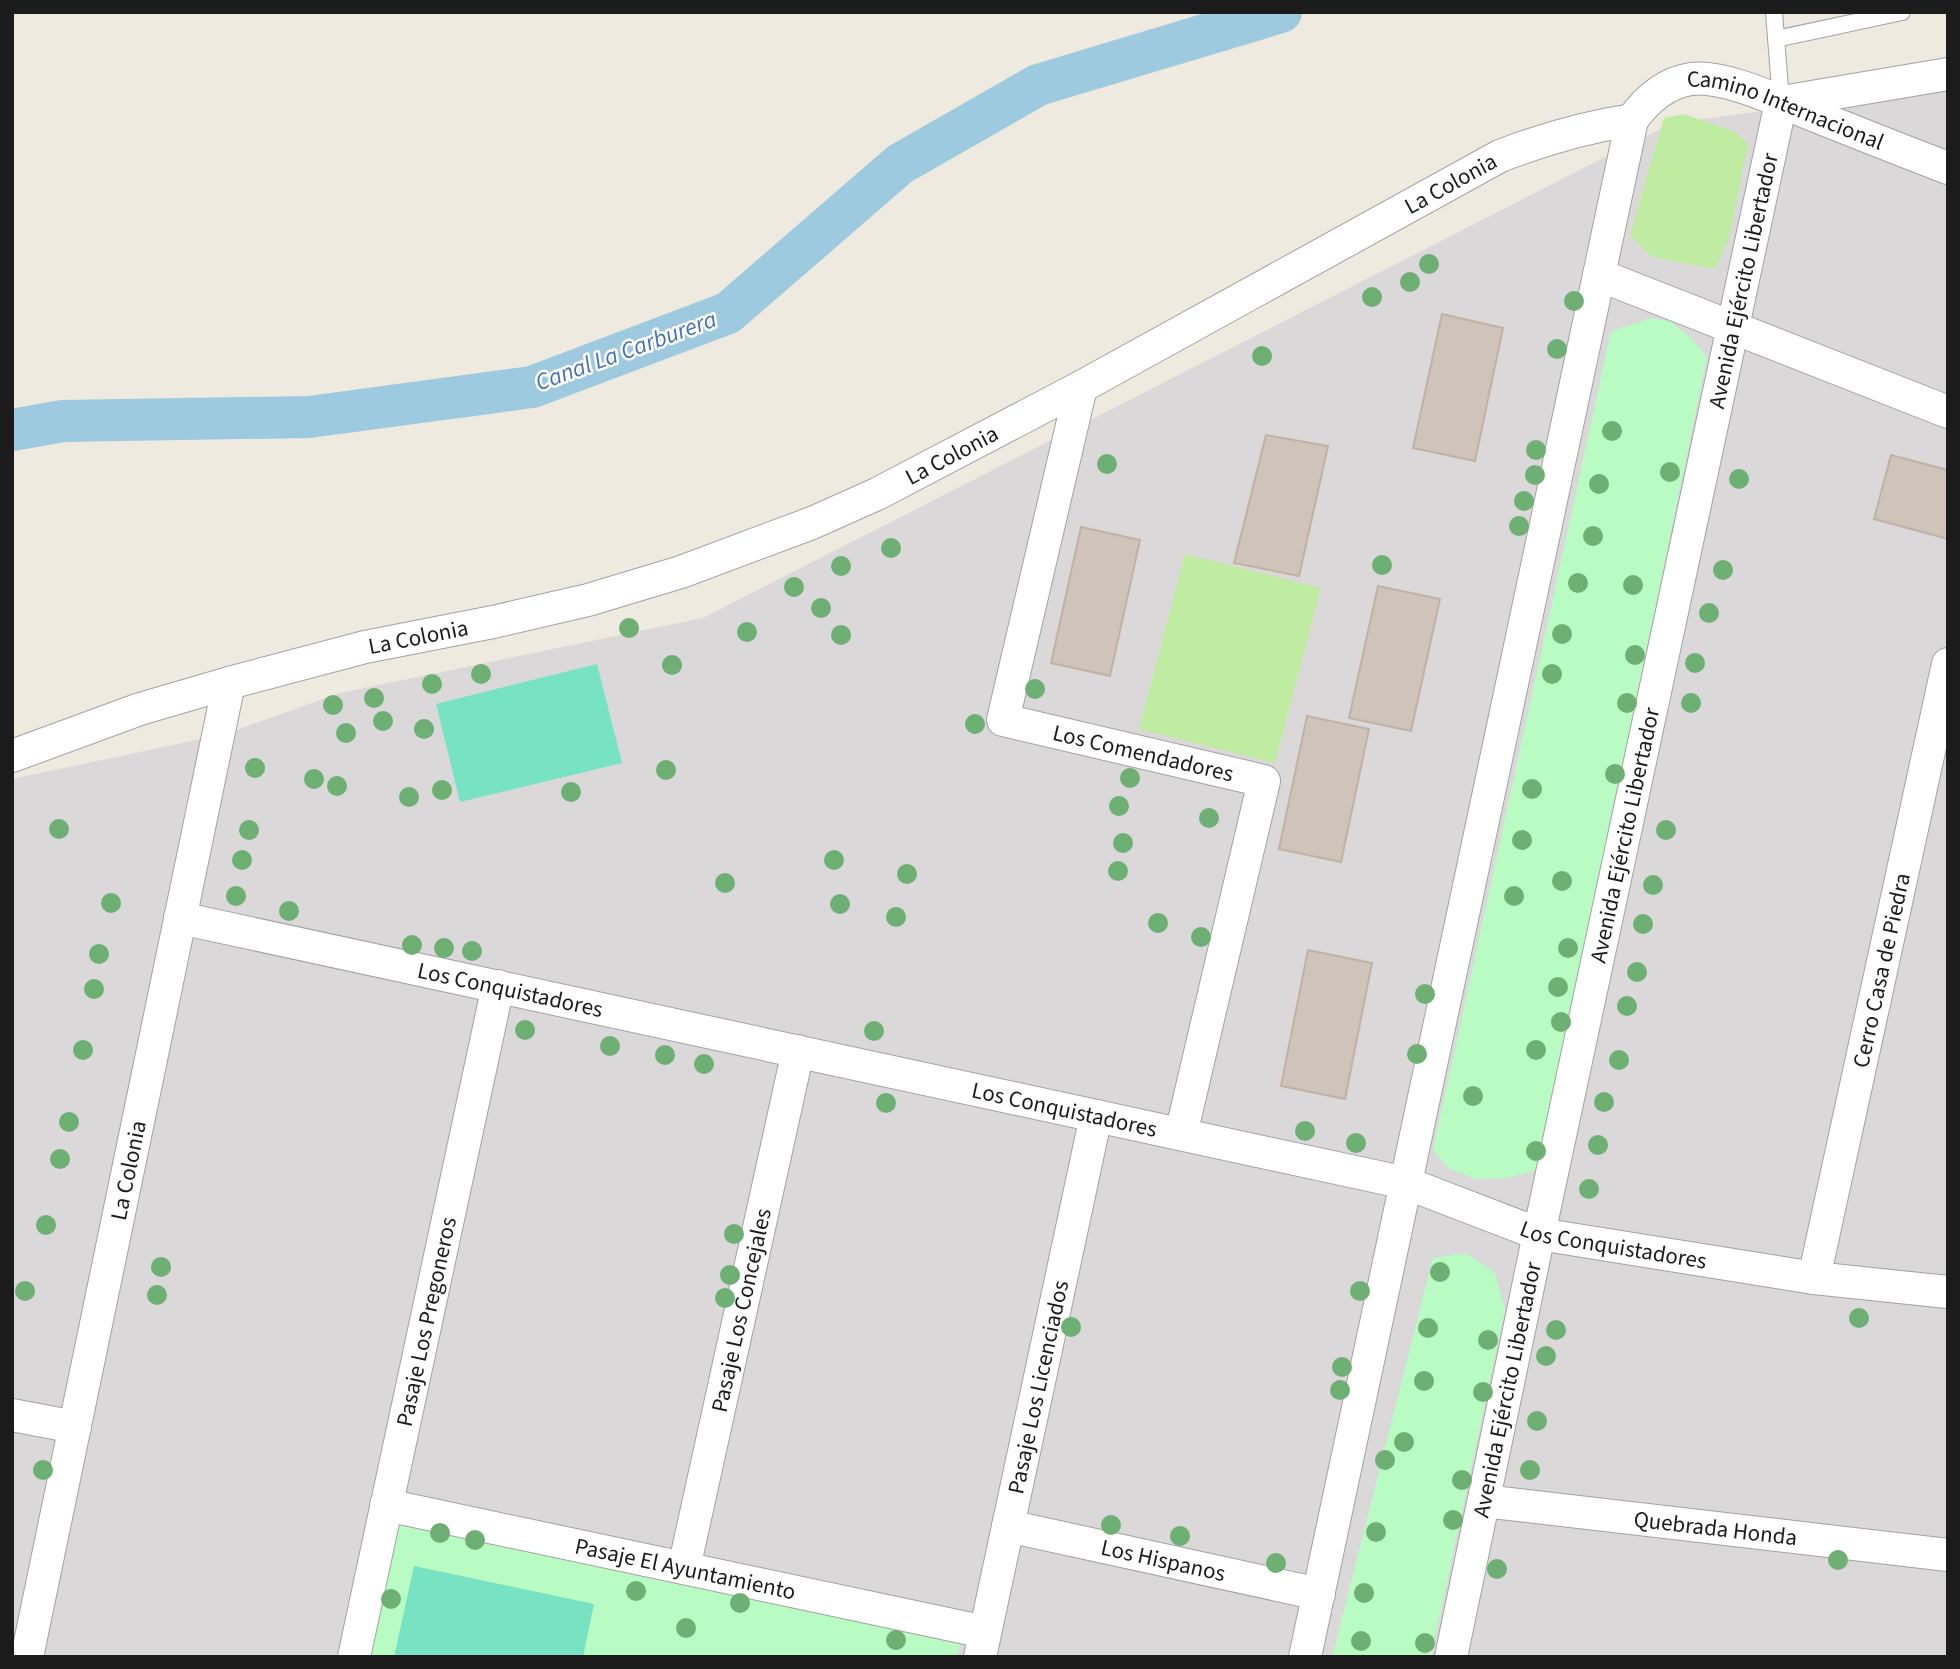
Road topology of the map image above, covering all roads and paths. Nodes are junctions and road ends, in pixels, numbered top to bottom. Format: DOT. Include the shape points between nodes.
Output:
graph roads {
  1 [pos="1774,12"];
  2 [pos="1902,12"];
  3 [pos="1776,39"];
  4 [pos="1948,74"];
  5 [pos="1781,102"];
  6 [pos="1632,120"];
  7 [pos="1948,168"];
  8 [pos="1599,275"];
  9 [pos="1732,327"];
  10 [pos="1081,387"];
  11 [pos="1948,412"];
  12 [pos="1948,664"];
  13 [pos="229,683"];
  14 [pos="12,756"];
  15 [pos="180,918"];
  16 [pos="498,986"];
  17 [pos="798,1051"];
  18 [pos="1096,1115"];
  19 [pos="1181,1134"];
  20 [pos="1406,1183"];
  21 [pos="1539,1234"];
  22 [pos="1814,1278"];
  23 [pos="1948,1292"];
  24 [pos="12,1415"];
  25 [pos="75,1427"];
  26 [pos="1484,1501"];
  27 [pos="386,1505"];
  28 [pos="1008,1526"];
  29 [pos="1948,1555"];
  30 [pos="684,1568"];
  31 [pos="1318,1594"];
  32 [pos="983,1644"];
  33 [pos="27,1657"];
  34 [pos="354,1657"];
  35 [pos="1305,1657"];
  36 [pos="1451,1657"];
  1 -- 3 [label="lane, Avenida Ejército Libertador"];
  2 -- 3 [label="lane"];
  3 -- 5 [label="lane, Avenida Ejército Libertador"];
  4 -- 5 [label="street"];
  5 -- 6 [label="street, Camino Internacional" via="1733,84 1692,79 1656,93"];
  5 -- 7 [label="street, Camino Internacional"];
  5 -- 9 [label="street, Avenida Ejército Libertador"];
  6 -- 8 [label="street"];
  6 -- 10 [label="street, La Colonia" via="1569,132 1500,156"];
  8 -- 9 [label="street"];
  8 -- 20 [label="street"];
  9 -- 11 [label="street"];
  9 -- 21 [label="street, Avenida Ejército Libertador"];
  10 -- 13 [label="street, La Colonia" via="877,494 681,572 574,603 365,647"];
  10 -- 19 [label="street, Los Comendadores" via="1003,720 1264,781"];
  12 -- 22 [label="street, Cerro Casa de Piedra"];
  13 -- 14 [label="street, La Colonia" via="140,709"];
  13 -- 15 [label="street, La Colonia"];
  15 -- 16 [label="street, Los Conquistadores"];
  15 -- 25 [label="street, La Colonia"];
  16 -- 17 [label="street, Los Conquistadores"];
  16 -- 27 [label="street, Pasaje Los Pregoneros"];
  17 -- 18 [label="street, Los Conquistadores"];
  17 -- 30 [label="street, Pasaje Los Concejales"];
  18 -- 19 [label="street, Los Conquistadores"];
  18 -- 28 [label="street, Pasaje Los Licenciados"];
  19 -- 20 [label="street, Los Conquistadores"];
  20 -- 21 [label="street, Los Conquistadores"];
  20 -- 31 [label="street"];
  21 -- 22 [label="street, Los Conquistadores"];
  21 -- 26 [label="street, Avenida Ejército Libertador"];
  22 -- 23 [label="street, Los Conquistadores"];
  24 -- 25 [label="street"];
  25 -- 33 [label="street, La Colonia"];
  26 -- 29 [label="street, Quebrada Honda"];
  26 -- 36 [label="street, Avenida Ejército Libertador"];
  27 -- 30 [label="street, Pasaje El Ayuntamiento"];
  27 -- 34 [label="street, Pasaje Los Pregoneros"];
  28 -- 31 [label="street, Los Hispanos"];
  28 -- 32 [label="street, Pasaje Los Licenciados"];
  30 -- 32 [label="street, Pasaje El Ayuntamiento"];
  31 -- 35 [label="street"];
}
